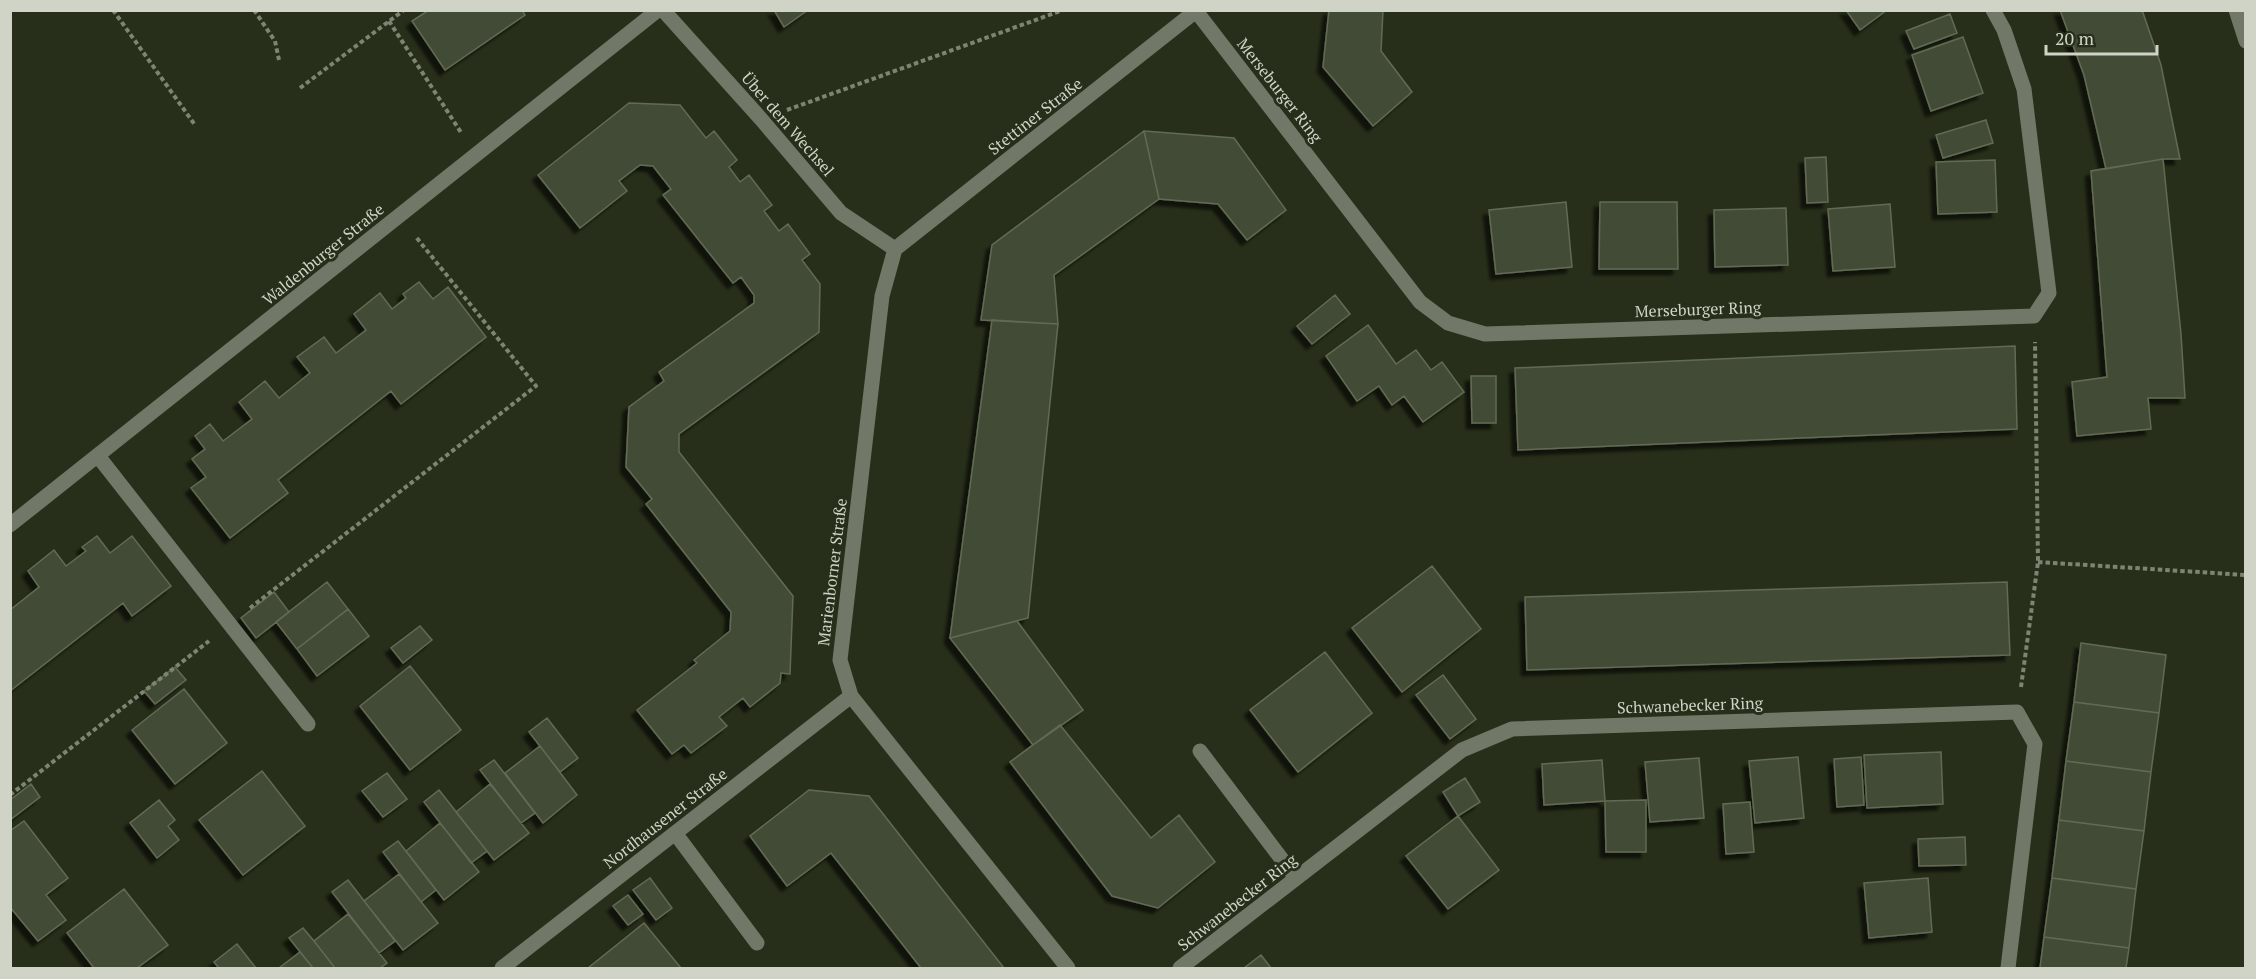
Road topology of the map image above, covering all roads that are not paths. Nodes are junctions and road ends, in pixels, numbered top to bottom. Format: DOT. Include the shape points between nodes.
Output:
graph roads {
  1 [pos="658,10"];
  2 [pos="663,10"];
  3 [pos="1993,10"];
  4 [pos="2236,10"];
  5 [pos="1197,11"];
  6 [pos="2246,41"];
  7 [pos="895,249"];
  8 [pos="98,456"];
  9 [pos="10,525"];
  10 [pos="851,696"];
  11 [pos="308,724"];
  12 [pos="1200,751"];
  13 [pos="675,833"];
  14 [pos="1296,878"];
  15 [pos="757,943"];
  16 [pos="502,969"];
  17 [pos="1068,969"];
  18 [pos="1180,969"];
  19 [pos="2008,969"];
  1 -- 8 [label="street, Waldenburger Straße"];
  2 -- 7 [label="street, Über dem Wechsel" via="841,213"];
  3 -- 5 [label="street, Merseburger Ring" via="2024,89 2049,293 2034,316 1485,334 1448,322 1420,302"];
  4 -- 6 [label="street"];
  5 -- 7 [label="street, Stettiner Straße"];
  7 -- 10 [label="street, Marienborner Straße" via="882,296 840,660"];
  8 -- 9 [label="street, Waldenburger Straße"];
  8 -- 11 [label="street"];
  10 -- 13 [label="street, Nordhausener Straße"];
  10 -- 17 [label="street, Marienborner Straße"];
  12 -- 14 [label="street"];
  13 -- 15 [label="street"];
  13 -- 16 [label="street, Nordhausener Straße"];
  14 -- 18 [label="street, Schwanebecker Ring"];
  14 -- 19 [label="street, Schwanebecker Ring" via="1462,750 1512,729 2017,711 2035,744"];
}
